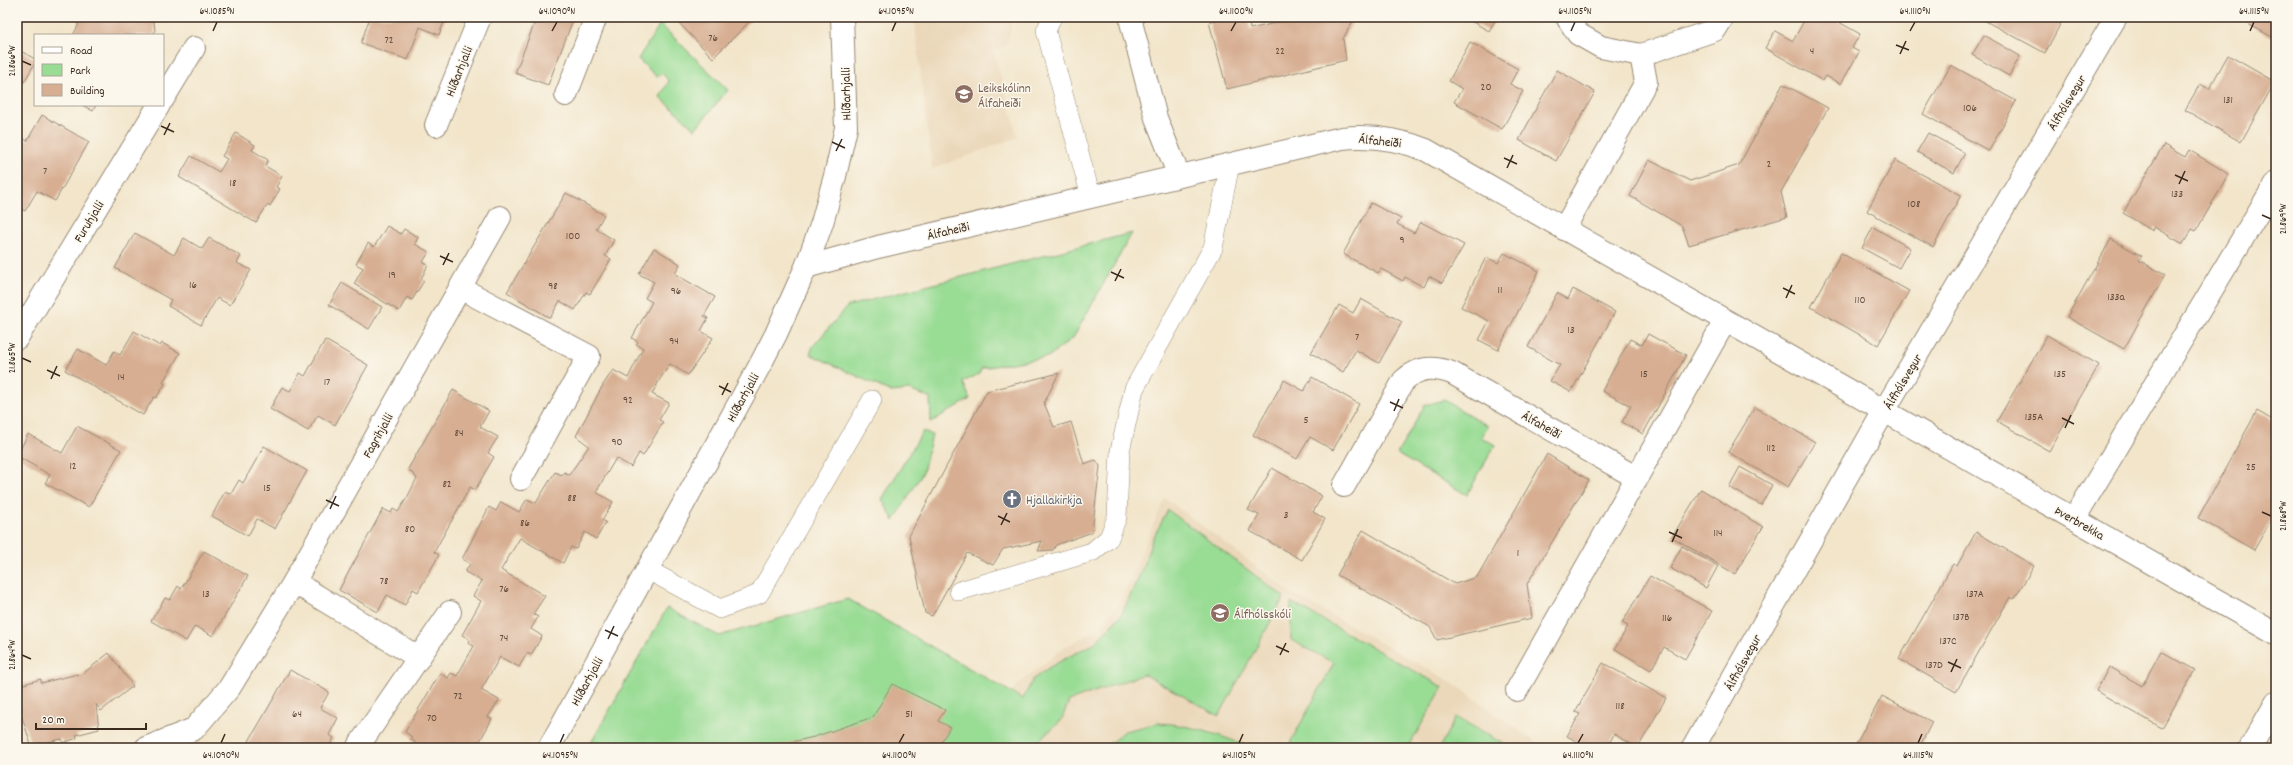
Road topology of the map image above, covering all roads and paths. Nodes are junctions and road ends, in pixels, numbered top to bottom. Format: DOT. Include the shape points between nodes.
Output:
graph roads {
  1 [pos="480,17"];
  2 [pos="596,17"];
  3 [pos="842,17"];
  4 [pos="1052,17"];
  5 [pos="1133,17"];
  6 [pos="1569,17"];
  7 [pos="1723,17"];
  8 [pos="2116,17"];
  9 [pos="194,48"];
  10 [pos="1641,55"];
  11 [pos="566,95"];
  12 [pos="164,97"];
  13 [pos="158,106"];
  14 [pos="436,126"];
  15 [pos="1230,164"];
  16 [pos="1179,176"];
  17 [pos="2276,183"];
  18 [pos="1091,197"];
  19 [pos="500,217"];
  20 [pos="1564,229"];
  21 [pos="806,267"];
  22 [pos="460,288"];
  23 [pos="1725,321"];
  24 [pos="17,338"];
  25 [pos="872,400"];
  26 [pos="1884,411"];
  27 [pos="1637,478"];
  28 [pos="521,479"];
  29 [pos="1344,486"];
  30 [pos="2074,519"];
  31 [pos="648,570"];
  32 [pos="294,582"];
  33 [pos="959,591"];
  34 [pos="450,612"];
  35 [pos="2276,634"];
  36 [pos="419,658"];
  37 [pos="1517,690"];
  38 [pos="2276,703"];
  39 [pos="146,748"];
  40 [pos="357,748"];
  41 [pos="549,748"];
  42 [pos="1693,748"];
  43 [pos="2250,748"];
  1 -- 14 [label="street, Hlíðarhjalli"];
  2 -- 11 [label="street"];
  3 -- 21 [label="street, Hlíðarhjalli" via="846,128 822,223"];
  4 -- 18 [label="lane" via="1046,31"];
  5 -- 16 [label="street" via="1131,22 1156,118"];
  6 -- 10 [label="street" via="1578,34 1601,47"];
  7 -- 10 [label="street" via="1715,30"];
  8 -- 26 [label="street, Álfhólsvegur"];
  9 -- 12 [label="street"];
  10 -- 20 [label="street" via="1646,82"];
  13 -- 24 [label="street, Furuhjalli"];
  15 -- 16 [label="street, Álfaheiði"];
  15 -- 20 [label="street, Álfaheiði" via="1342,138 1389,138 1426,150"];
  15 -- 33 [label="lane" via="1213,248 1134,389 1120,452 1117,517 1109,538 1092,552"];
  16 -- 18 [label="street, Álfaheiði"];
  17 -- 30 [label="street"];
  18 -- 21 [label="street, Álfaheiði" via="878,247"];
  19 -- 22 [label="street, Fagrihjalli"];
  20 -- 23 [label="street, Álfaheiði"];
  21 -- 31 [label="street, Hlíðarhjalli" via="776,334"];
  22 -- 28 [label="street" via="589,356"];
  22 -- 32 [label="street, Fagrihjalli"];
  23 -- 26 [label="street, Álfaheiði"];
  23 -- 27 [label="street"];
  25 -- 31 [label="lane" via="759,594 720,609"];
  26 -- 30 [label="street, Þverbrekka"];
  26 -- 42 [label="street, Álfhólsvegur"];
  27 -- 29 [label="street, Álfaheiði" via="1452,373 1440,368 1425,368 1413,372 1404,380"];
  27 -- 37 [label="street"];
  30 -- 35 [label="street, Þverbrekka"];
  31 -- 41 [label="street, Hlíðarhjalli"];
  32 -- 36 [label="street"];
  32 -- 39 [label="street, Fagrihjalli" via="230,687 194,729"];
  34 -- 36 [label="street"];
  36 -- 40 [label="street"];
  38 -- 43 [label="street"];
}
